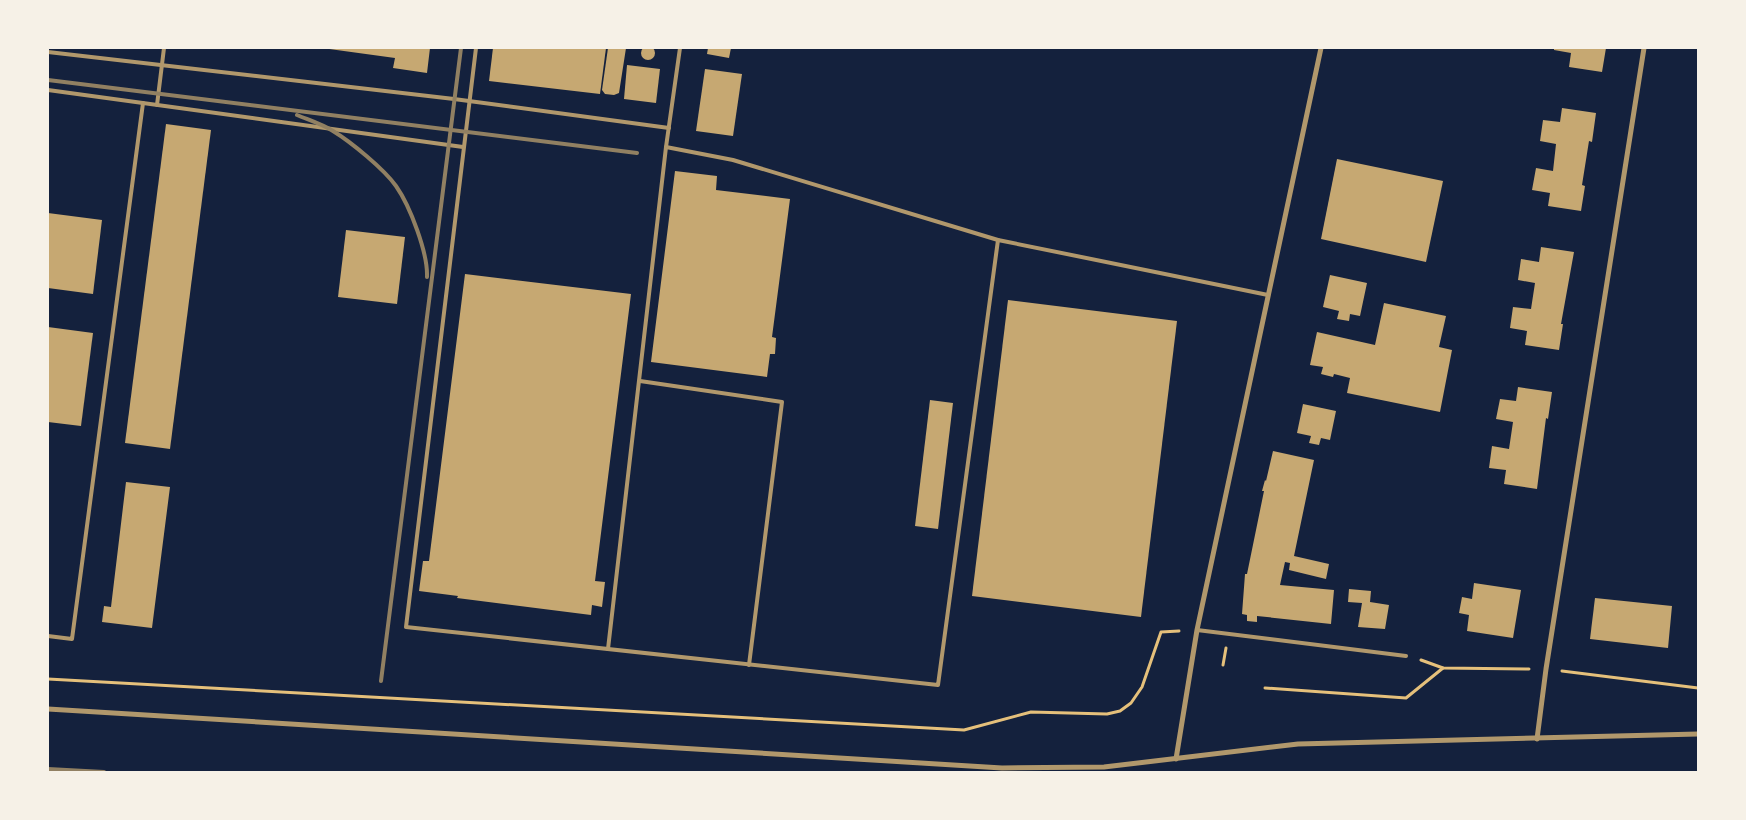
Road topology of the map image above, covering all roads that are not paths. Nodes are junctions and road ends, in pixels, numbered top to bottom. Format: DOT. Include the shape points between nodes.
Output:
graph roads {
  1 [pos="164,48"];
  2 [pos="476,48"];
  3 [pos="680,48"];
  4 [pos="1321,48"];
  5 [pos="1644,48"];
  6 [pos="48,52"];
  7 [pos="162,65"];
  8 [pos="48,90"];
  9 [pos="469,101"];
  10 [pos="144,103"];
  11 [pos="157,105"];
  12 [pos="669,128"];
  13 [pos="463,147"];
  14 [pos="666,147"];
  15 [pos="998,240"];
  16 [pos="1268,294"];
  17 [pos="640,381"];
  18 [pos="1197,630"];
  19 [pos="48,636"];
  20 [pos="608,649"];
  21 [pos="1406,656"];
  22 [pos="749,665"];
  23 [pos="48,709"];
  24 [pos="1698,734"];
  25 [pos="1537,739"];
  26 [pos="1176,759"];
  1 -- 7 [label="lane"];
  2 -- 9 [label="lane"];
  3 -- 12 [label="lane"];
  4 -- 16 [label="street"];
  5 -- 25 [label="street"];
  6 -- 7 [label="lane"];
  7 -- 9 [label="lane"];
  7 -- 11 [label="lane"];
  8 -- 10 [label="lane"];
  9 -- 12 [label="lane"];
  9 -- 13 [label="lane"];
  10 -- 11 [label="lane"];
  10 -- 19 [label="lane" via="72,639"];
  11 -- 13 [label="lane"];
  12 -- 14 [label="lane"];
  13 -- 20 [label="lane" via="406,627"];
  14 -- 15 [label="lane" via="733,160"];
  14 -- 17 [label="lane"];
  15 -- 16 [label="lane"];
  15 -- 22 [label="lane" via="938,685"];
  16 -- 18 [label="street"];
  17 -- 20 [label="lane"];
  17 -- 22 [label="lane" via="782,402"];
  18 -- 21 [label="lane"];
  18 -- 26 [label="street"];
  20 -- 22 [label="lane"];
  23 -- 26 [label="street" via="1002,768 1104,768"];
  24 -- 25 [label="street"];
  25 -- 26 [label="street" via="1298,744"];
}
